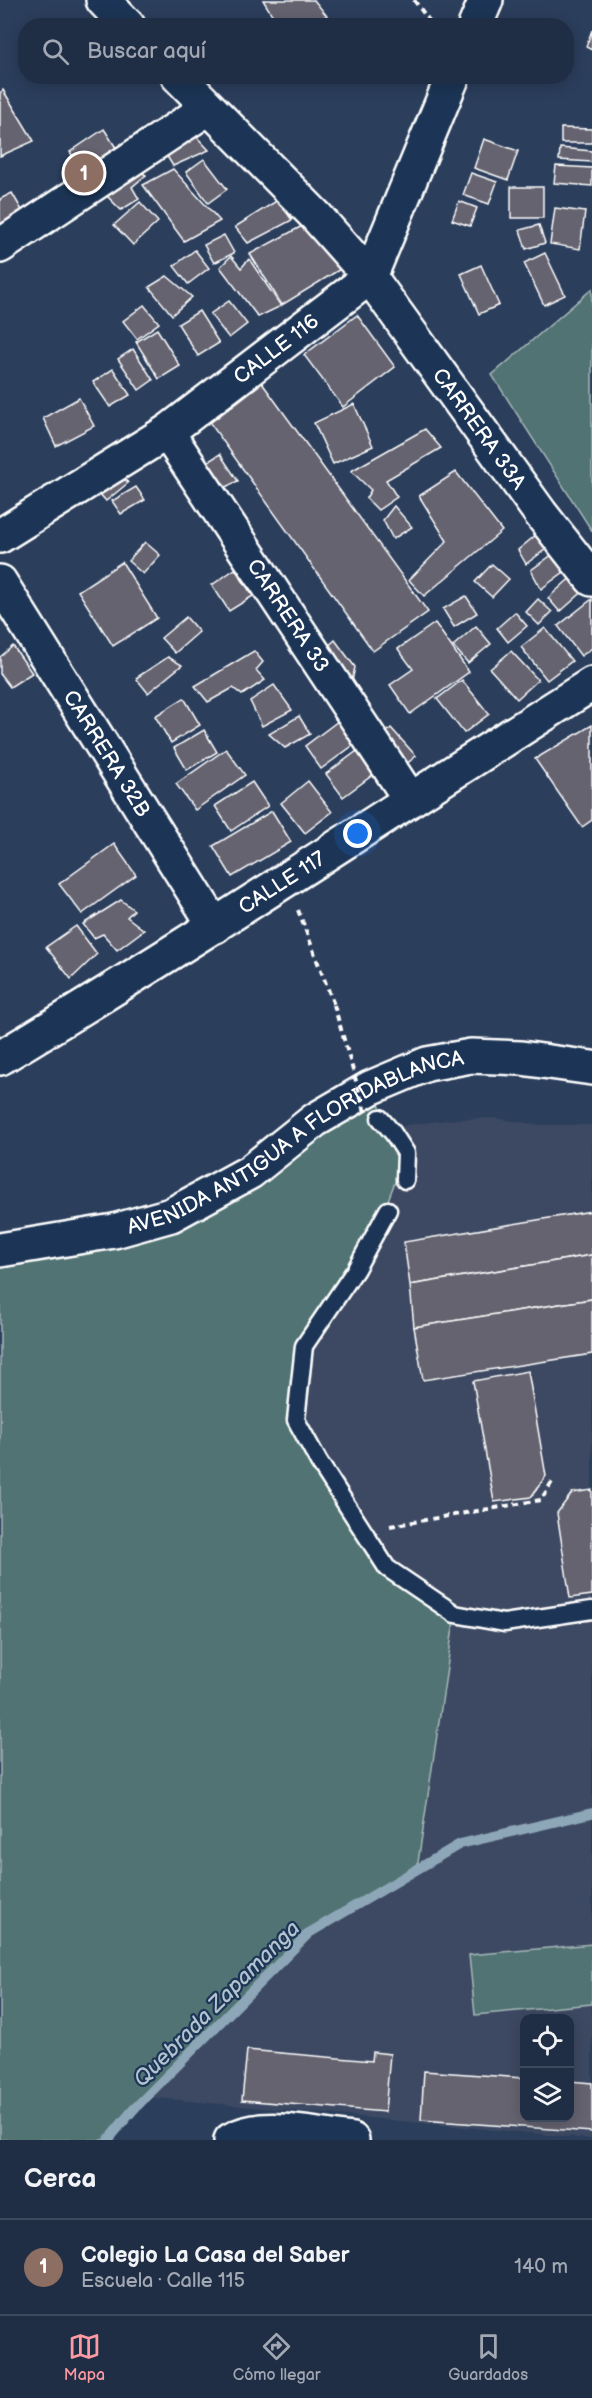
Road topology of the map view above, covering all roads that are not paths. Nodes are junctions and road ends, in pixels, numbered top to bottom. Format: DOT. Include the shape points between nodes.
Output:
graph roads {
  1 [pos="103,0"];
  2 [pos="486,0"];
  3 [pos="120,18"];
  4 [pos="478,18"];
  5 [pos="186,84"];
  6 [pos="450,84"];
  7 [pos="208,108"];
  8 [pos="0,246"];
  9 [pos="370,277"];
  10 [pos="167,432"];
  11 [pos="0,536"];
  12 [pos="592,579"];
  13 [pos="0,582"];
  14 [pos="592,684"];
  15 [pos="410,799"];
  16 [pos="215,926"];
  17 [pos="2,1053"];
  18 [pos="592,1068"];
  19 [pos="373,1115"];
  20 [pos="405,1180"];
  21 [pos="388,1210"];
  22 [pos="0,1250"];
  23 [pos="592,1610"];
  24 [pos="241,2136"];
  25 [pos="352,2140"];
  1 -- 3 [label="street"];
  2 -- 4 [label="street"];
  5 -- 7 [label="street"];
  6 -- 9 [label="street"];
  7 -- 8 [label="street"];
  7 -- 9 [label="street" via="316,216"];
  9 -- 10 [label="street, CALLE 116"];
  9 -- 12 [label="street, CARRERA 33A"];
  10 -- 11 [label="street, CALLE 116"];
  10 -- 15 [label="street, CARRERA 33"];
  13 -- 16 [label="street, CARRERA 32B"];
  14 -- 15 [label="street, CALLE 117"];
  15 -- 16 [label="street, CALLE 117"];
  16 -- 17 [label="street, CALLE 117"];
  18 -- 22 [label="street, AVENIDA ANTIGUA A FLORIDABLANCA" via="471,1056 427,1064 351,1098 315,1120 250,1172 171,1215 114,1231"];
  19 -- 20 [label="lane" via="393,1133 406,1153"];
  21 -- 23 [label="lane" via="357,1269 304,1346 296,1420 387,1568 455,1614 504,1623"];
  24 -- 25 [label="street" via="277,2131"];
}
